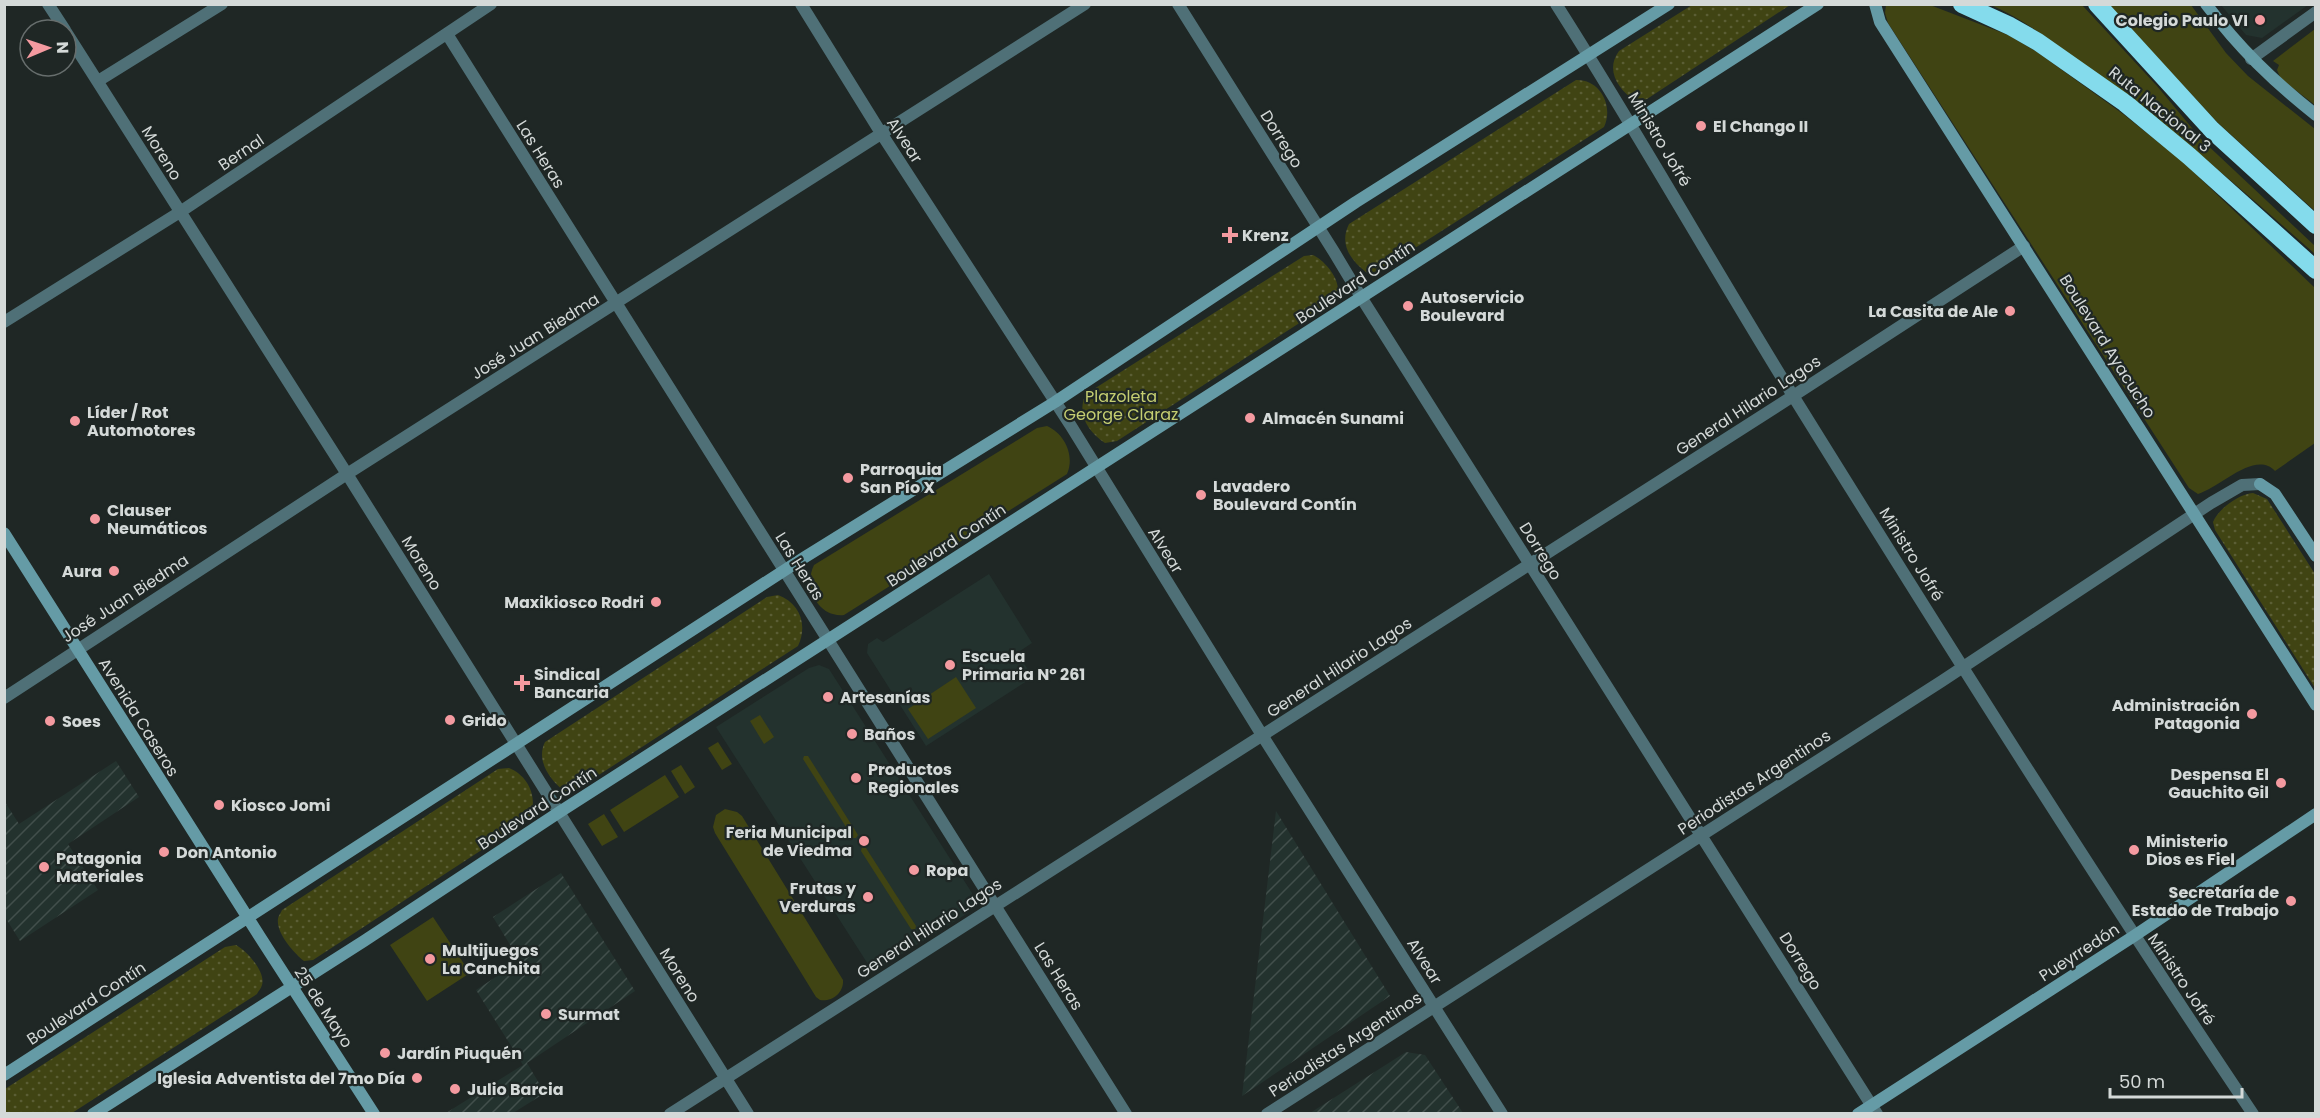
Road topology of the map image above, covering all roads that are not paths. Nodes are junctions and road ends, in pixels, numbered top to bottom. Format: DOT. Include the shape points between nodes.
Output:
graph roads {
  1 [pos="48,4"];
  2 [pos="222,4"];
  3 [pos="491,4"];
  4 [pos="801,4"];
  5 [pos="1085,4"];
  6 [pos="1178,4"];
  7 [pos="1556,4"];
  8 [pos="1669,4"];
  9 [pos="1818,4"];
  10 [pos="1875,4"];
  11 [pos="1962,4"];
  12 [pos="2097,4"];
  13 [pos="2206,4"];
  14 [pos="2316,12"];
  15 [pos="57,18"];
  16 [pos="447,34"];
  17 [pos="78,51"];
  18 [pos="1589,55"];
  19 [pos="2251,59"];
  20 [pos="98,81"];
  21 [pos="2316,115"];
  22 [pos="1632,123"];
  23 [pos="880,133"];
  24 [pos="180,213"];
  25 [pos="2316,225"];
  26 [pos="1319,228"];
  27 [pos="2024,246"];
  28 [pos="2316,270"];
  29 [pos="1360,297"];
  30 [pos="616,304"];
  31 [pos="4,322"];
  32 [pos="1793,396"];
  33 [pos="1055,402"];
  34 [pos="1097,469"];
  35 [pos="347,474"];
  36 [pos="2260,484"];
  37 [pos="2195,514"];
  38 [pos="4,533"];
  39 [pos="2316,556"];
  40 [pos="1530,564"];
  41 [pos="783,571"];
  42 [pos="828,640"];
  43 [pos="77,649"];
  44 [pos="1964,667"];
  45 [pos="4,698"];
  46 [pos="2316,705"];
  47 [pos="1262,735"];
  48 [pos="516,745"];
  49 [pos="558,813"];
  50 [pos="2316,814"];
  51 [pos="1701,836"];
  52 [pos="995,906"];
  53 [pos="247,918"];
  54 [pos="2134,936"];
  55 [pos="292,987"];
  56 [pos="1434,1006"];
  57 [pos="4,1075"];
  58 [pos="725,1078"];
  59 [pos="1875,1109"];
  60 [pos="93,1113"];
  61 [pos="374,1113"];
  62 [pos="670,1113"];
  63 [pos="748,1113"];
  64 [pos="1126,1113"];
  65 [pos="1267,1113"];
  66 [pos="1502,1113"];
  67 [pos="1858,1113"];
  68 [pos="2253,1113"];
  1 -- 15 [label="street, Moreno"];
  2 -- 20 [label="street"];
  3 -- 16 [label="street, Bernal"];
  4 -- 23 [label="street, Alvear"];
  5 -- 23 [label="street, José Juan Biedma"];
  6 -- 26 [label="street, Dorrego"];
  7 -- 18 [label="street, Ministro Jofré"];
  8 -- 18 [label="main road, Boulevard Contín"];
  9 -- 22 [label="main road, Boulevard Contín"];
  10 -- 27 [label="main road, Boulevard Ayacucho" via="1880,22"];
  11 -- 28 [label="highway, Ruta Nacional 3" via="2038,42 2125,103"];
  12 -- 25 [label="highway, Ruta Nacional 3" via="2212,130"];
  13 -- 19 [label="main road"];
  14 -- 19 [label="street"];
  16 -- 24 [label="street, Bernal"];
  16 -- 30 [label="street, Las Heras"];
  17 -- 20 [label="street, Moreno"];
  18 -- 22 [label="street, Ministro Jofré"];
  18 -- 26 [label="main road, Boulevard Contín"];
  19 -- 21 [label="main road"];
  20 -- 24 [label="street, Moreno"];
  22 -- 29 [label="main road, Boulevard Contín"];
  22 -- 32 [label="street, Ministro Jofré"];
  23 -- 30 [label="street, José Juan Biedma"];
  23 -- 33 [label="street, Alvear"];
  24 -- 31 [label="street, Bernal"];
  24 -- 35 [label="street, Moreno"];
  26 -- 29 [label="street, Dorrego"];
  26 -- 33 [label="main road, Boulevard Contín"];
  27 -- 32 [label="street, General Hilario Lagos"];
  27 -- 37 [label="main road, Boulevard Ayacucho"];
  29 -- 34 [label="main road, Boulevard Contín"];
  29 -- 40 [label="street, Dorrego"];
  30 -- 35 [label="street, José Juan Biedma"];
  30 -- 41 [label="street, Las Heras"];
  32 -- 40 [label="street, General Hilario Lagos"];
  32 -- 44 [label="street, Ministro Jofré"];
  33 -- 34 [label="street, Alvear"];
  33 -- 41 [label="main road, Boulevard Contín"];
  34 -- 42 [label="main road, Boulevard Contín"];
  34 -- 47 [label="street, Alvear"];
  35 -- 43 [label="street, José Juan Biedma"];
  35 -- 48 [label="street, Moreno"];
  36 -- 37 [label="street, Periodistas Argentinos" via="2242,485"];
  36 -- 39 [label="main road" via="2275,494"];
  37 -- 44 [label="street, Periodistas Argentinos"];
  37 -- 46 [label="main road, Boulevard Ayacucho"];
  38 -- 43 [label="main road, Avenida Caseros"];
  40 -- 47 [label="street, General Hilario Lagos"];
  40 -- 51 [label="street, Dorrego"];
  41 -- 42 [label="street, Las Heras"];
  41 -- 48 [label="main road, Boulevard Contín"];
  42 -- 49 [label="main road, Boulevard Contín"];
  42 -- 52 [label="street, Las Heras"];
  43 -- 45 [label="street, José Juan Biedma"];
  43 -- 53 [label="main road, Avenida Caseros"];
  44 -- 51 [label="street, Periodistas Argentinos"];
  44 -- 54 [label="street, Ministro Jofré"];
  47 -- 52 [label="street, General Hilario Lagos"];
  47 -- 56 [label="street, Alvear"];
  48 -- 49 [label="street, Moreno"];
  48 -- 53 [label="main road, Boulevard Contín"];
  49 -- 55 [label="main road, Boulevard Contín"];
  49 -- 58 [label="street, Moreno"];
  50 -- 54 [label="main road, Pueyrredón"];
  51 -- 56 [label="street, Periodistas Argentinos"];
  51 -- 59 [label="street, Dorrego"];
  52 -- 58 [label="street, General Hilario Lagos"];
  52 -- 64 [label="street, Las Heras"];
  53 -- 55 [label="main road, 25 de Mayo"];
  53 -- 57 [label="main road, Boulevard Contín"];
  54 -- 59 [label="main road, Pueyrredón"];
  54 -- 68 [label="street, Ministro Jofré"];
  55 -- 60 [label="main road, Boulevard Contín"];
  55 -- 61 [label="main road, 25 de Mayo"];
  56 -- 65 [label="street, Periodistas Argentinos"];
  56 -- 66 [label="street, Alvear"];
  58 -- 62 [label="street, General Hilario Lagos"];
  58 -- 63 [label="street, Moreno"];
  59 -- 67 [label="main road, Pueyrredón"];
}
